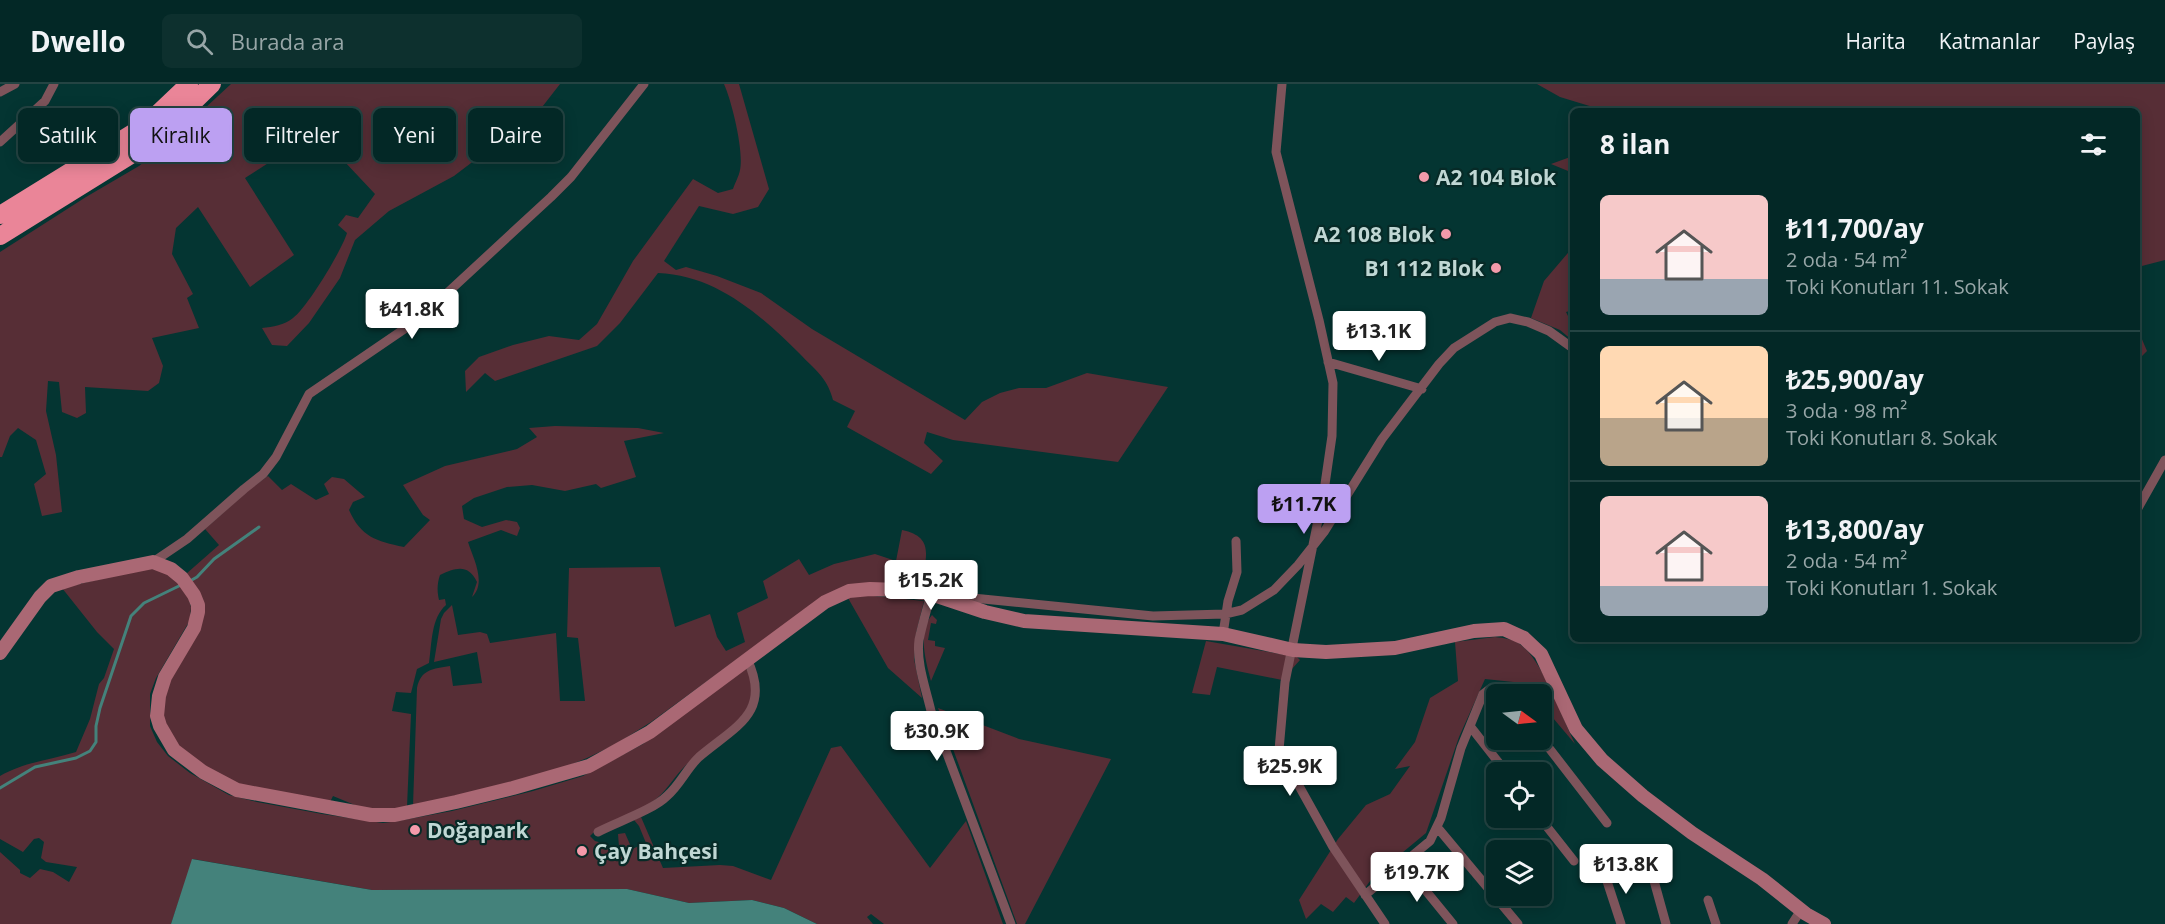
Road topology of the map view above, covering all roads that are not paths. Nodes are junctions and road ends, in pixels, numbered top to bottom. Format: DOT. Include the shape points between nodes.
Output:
graph roads {
  1 [pos="15,84"];
  2 [pos="54,84"];
  3 [pos="189,84"];
  4 [pos="212,84"];
  5 [pos="644,84"];
  6 [pos="1282,84"];
  7 [pos="0,92"];
  8 [pos="0,142"];
  9 [pos="0,215"];
  10 [pos="0,236"];
  11 [pos="1570,346"];
  12 [pos="1328,362"];
  13 [pos="1422,389"];
  14 [pos="2165,460"];
  15 [pos="2140,504"];
  16 [pos="1236,541"];
  17 [pos="1311,548"];
  18 [pos="153,562"];
  19 [pos="932,594"];
  20 [pos="1225,614"];
  21 [pos="1223,634"];
  22 [pos="1293,650"];
  23 [pos="0,653"];
  24 [pos="747,660"];
  25 [pos="1486,692"];
  26 [pos="1470,726"];
  27 [pos="1551,750"];
  28 [pos="1498,762"];
  29 [pos="1607,823"];
  30 [pos="1437,827"];
  31 [pos="1548,828"];
  32 [pos="598,832"];
  33 [pos="1648,859"];
  34 [pos="1574,861"];
  35 [pos="1404,864"];
  36 [pos="1605,875"];
  37 [pos="1365,895"];
  38 [pos="1708,900"];
  39 [pos="1801,910"];
  40 [pos="1011,924"];
  41 [pos="1385,924"];
  42 [pos="1453,924"];
  43 [pos="1518,924"];
  44 [pos="1621,924"];
  45 [pos="1666,924"];
  46 [pos="1716,924"];
  47 [pos="1792,924"];
  48 [pos="1824,924"];
  1 -- 7 [label="street"];
  2 -- 8 [label="street" via="45,101"];
  3 -- 9 [label="highway" via="133,133"];
  4 -- 10 [label="highway" via="137,151"];
  5 -- 18 [label="street" via="551,197 419,319 309,394 263,474 187,539"];
  6 -- 12 [label="street" via="1276,152"];
  11 -- 13 [label="street" via="1528,322 1510,318 1495,322 1454,348"];
  12 -- 13 [label="street"];
  12 -- 17 [label="street" via="1333,383 1332,435"];
  13 -- 17 [label="street" via="1382,439"];
  14 -- 15 [label="street"];
  16 -- 20 [label="street" via="1237,572"];
  17 -- 20 [label="street" via="1274,590 1242,610"];
  17 -- 22 [label="street"];
  18 -- 23 [label="street" via="57,583 40,597"];
  18 -- 24 [label="street" via="182,578 194,595 198,612 194,628 165,677 159,696 160,726 174,750 203,772 237,790 360,814 410,812 589,766 650,732"];
  19 -- 20 [label="street" via="1114,614"];
  19 -- 21 [label="street" via="1024,621"];
  19 -- 24 [label="street" via="849,591 825,602"];
  19 -- 40 [label="street" via="919,641 931,711"];
  20 -- 21 [label="street"];
  21 -- 22 [label="street"];
  22 -- 37 [label="street" via="1285,682 1279,750 1333,847"];
  22 -- 39 [label="street" via="1376,651 1494,628 1524,638 1541,654 1576,729 1602,760 1692,833"];
  24 -- 32 [label="street" via="757,687 750,711 741,724 696,760 665,798"];
  25 -- 26 [label="street"];
  26 -- 28 [label="street"];
  26 -- 30 [label="street"];
  27 -- 29 [label="street"];
  30 -- 35 [label="street" via="1430,841"];
  30 -- 43 [label="street"];
  31 -- 34 [label="street"];
  33 -- 45 [label="street"];
  35 -- 37 [label="street"];
  35 -- 42 [label="street"];
  36 -- 44 [label="street"];
  37 -- 41 [label="street"];
  38 -- 46 [label="street"];
  39 -- 47 [label="street"];
  39 -- 48 [label="street"];
}
